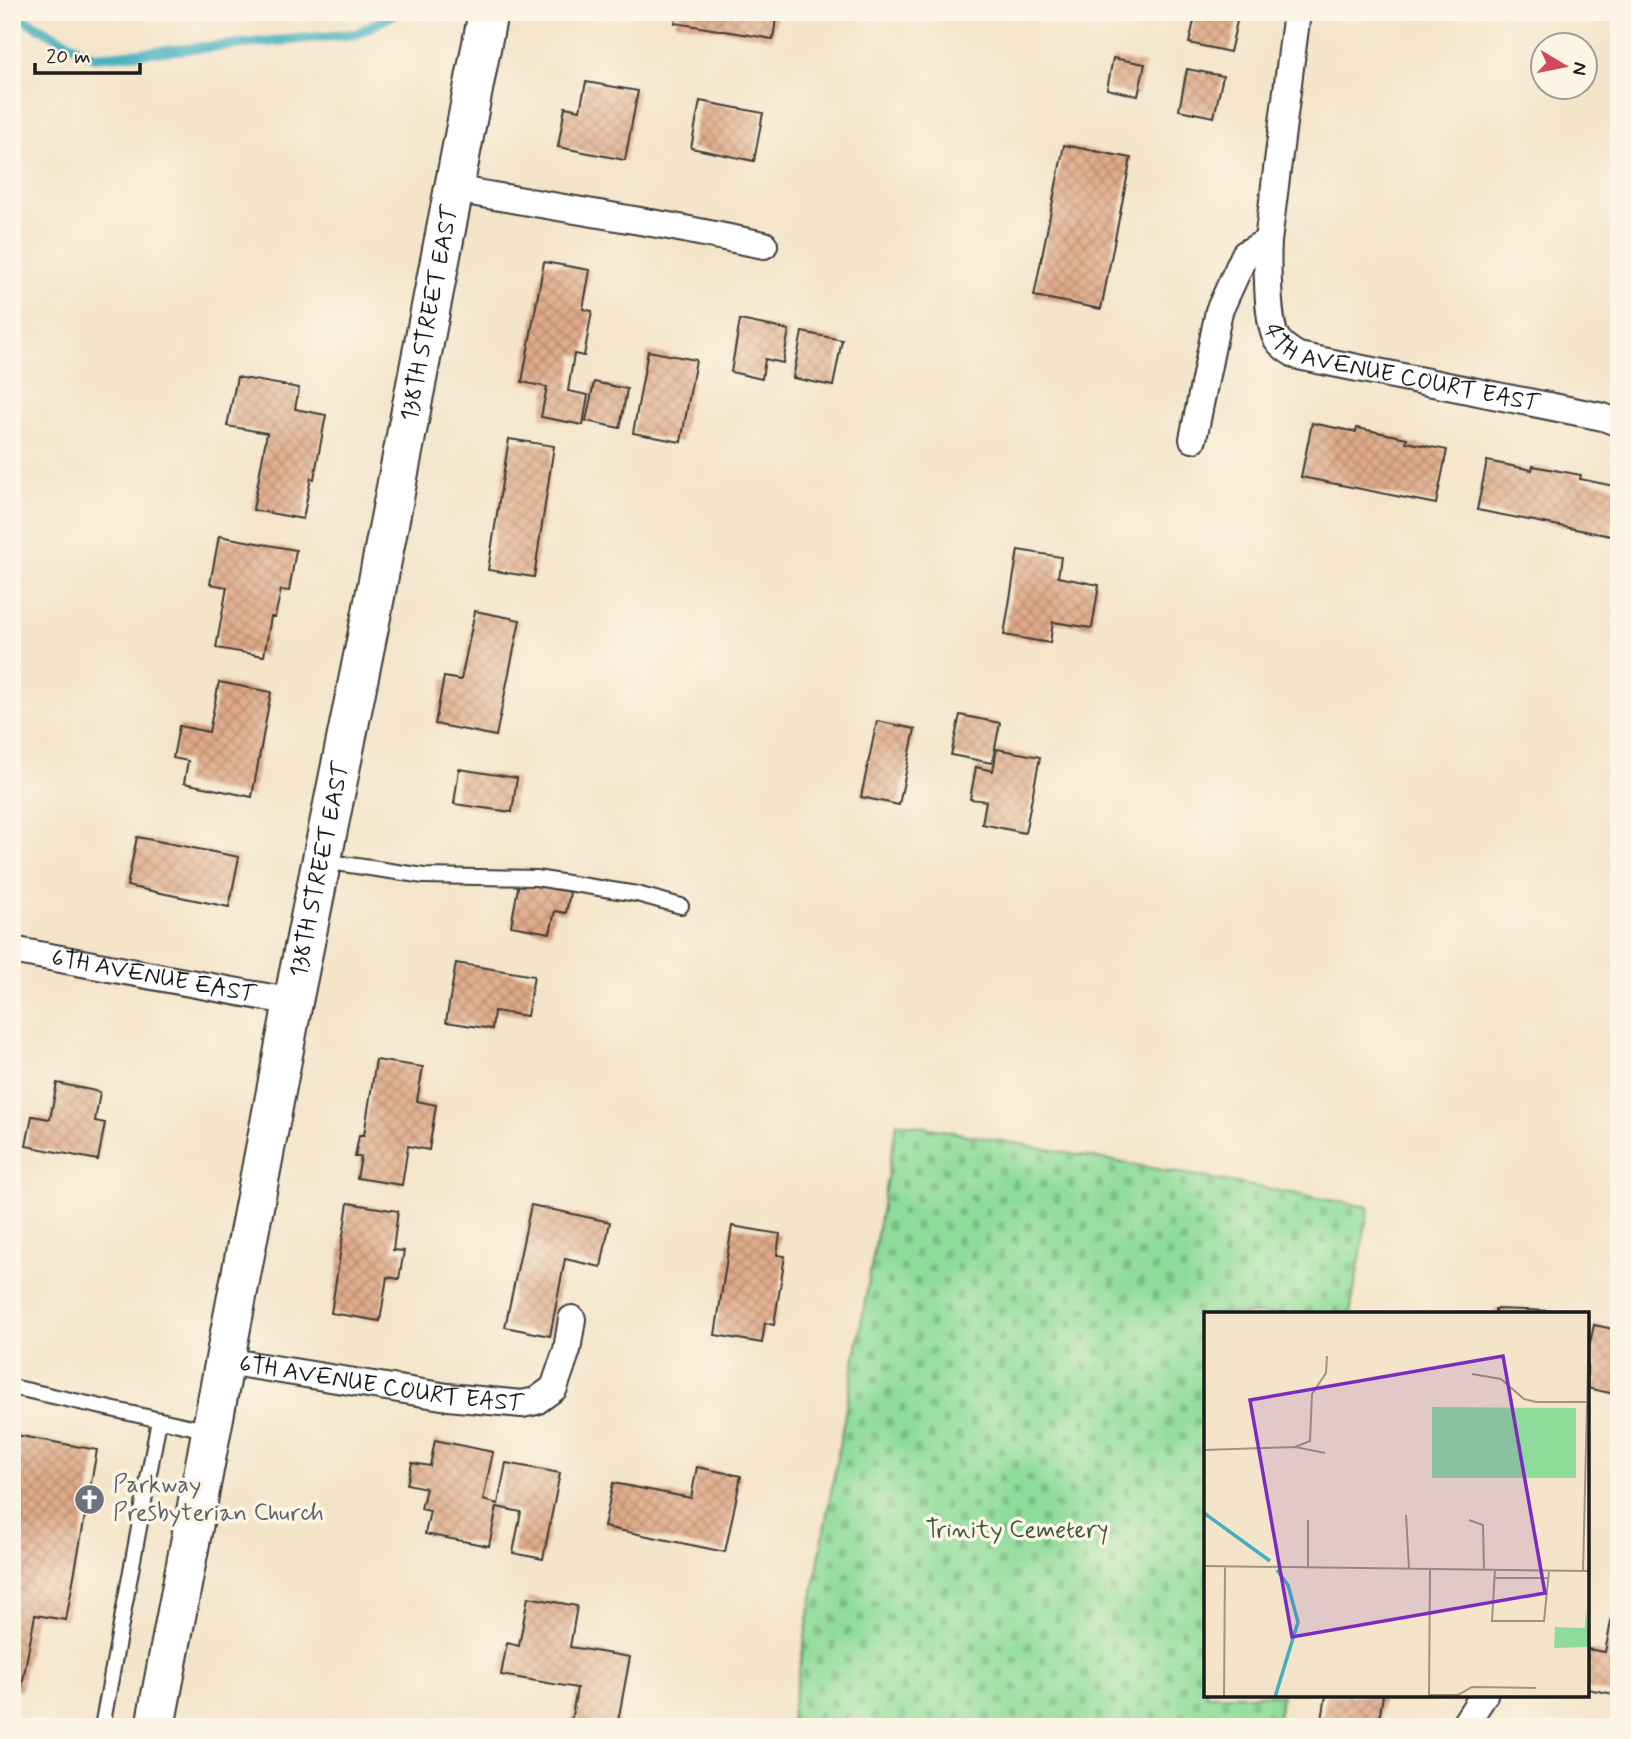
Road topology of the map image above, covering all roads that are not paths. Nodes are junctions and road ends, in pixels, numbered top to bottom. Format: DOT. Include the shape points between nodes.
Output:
graph roads {
  1 [pos="488,12"];
  2 [pos="1297,12"];
  3 [pos="453,189"];
  4 [pos="1268,241"];
  5 [pos="764,245"];
  6 [pos="1619,423"];
  7 [pos="1193,439"];
  8 [pos="322,860"];
  9 [pos="681,906"];
  10 [pos="12,950"];
  11 [pos="293,1002"];
  12 [pos="572,1319"];
  13 [pos="225,1361"];
  14 [pos="12,1387"];
  15 [pos="159,1420"];
  16 [pos="211,1431"];
  17 [pos="1483,1697"];
  18 [pos="102,1727"];
  19 [pos="155,1727"];
  20 [pos="1463,1727"];
  1 -- 3 [label="street, 138TH STREET EAST"];
  2 -- 4 [label="street, 4TH AVENUE COURT EAST"];
  3 -- 5 [label="street"];
  3 -- 8 [label="street, 138TH STREET EAST"];
  4 -- 6 [label="street, 4TH AVENUE COURT EAST" via="1275,337 1298,356"];
  4 -- 7 [label="street" via="1245,254 1219,311"];
  8 -- 9 [label="lane" via="424,876 536,878"];
  8 -- 11 [label="street, 138TH STREET EAST"];
  10 -- 11 [label="street, 6TH AVENUE EAST"];
  11 -- 13 [label="street, 138TH STREET EAST"];
  12 -- 13 [label="street, 6TH AVENUE COURT EAST" via="554,1388 536,1401 522,1404"];
  13 -- 16 [label="street, 138TH STREET EAST"];
  14 -- 15 [label="lane"];
  15 -- 16 [label="lane"];
  15 -- 18 [label="lane"];
  16 -- 19 [label="street, 138TH STREET EAST"];
  17 -- 20 [label="street"];
}
